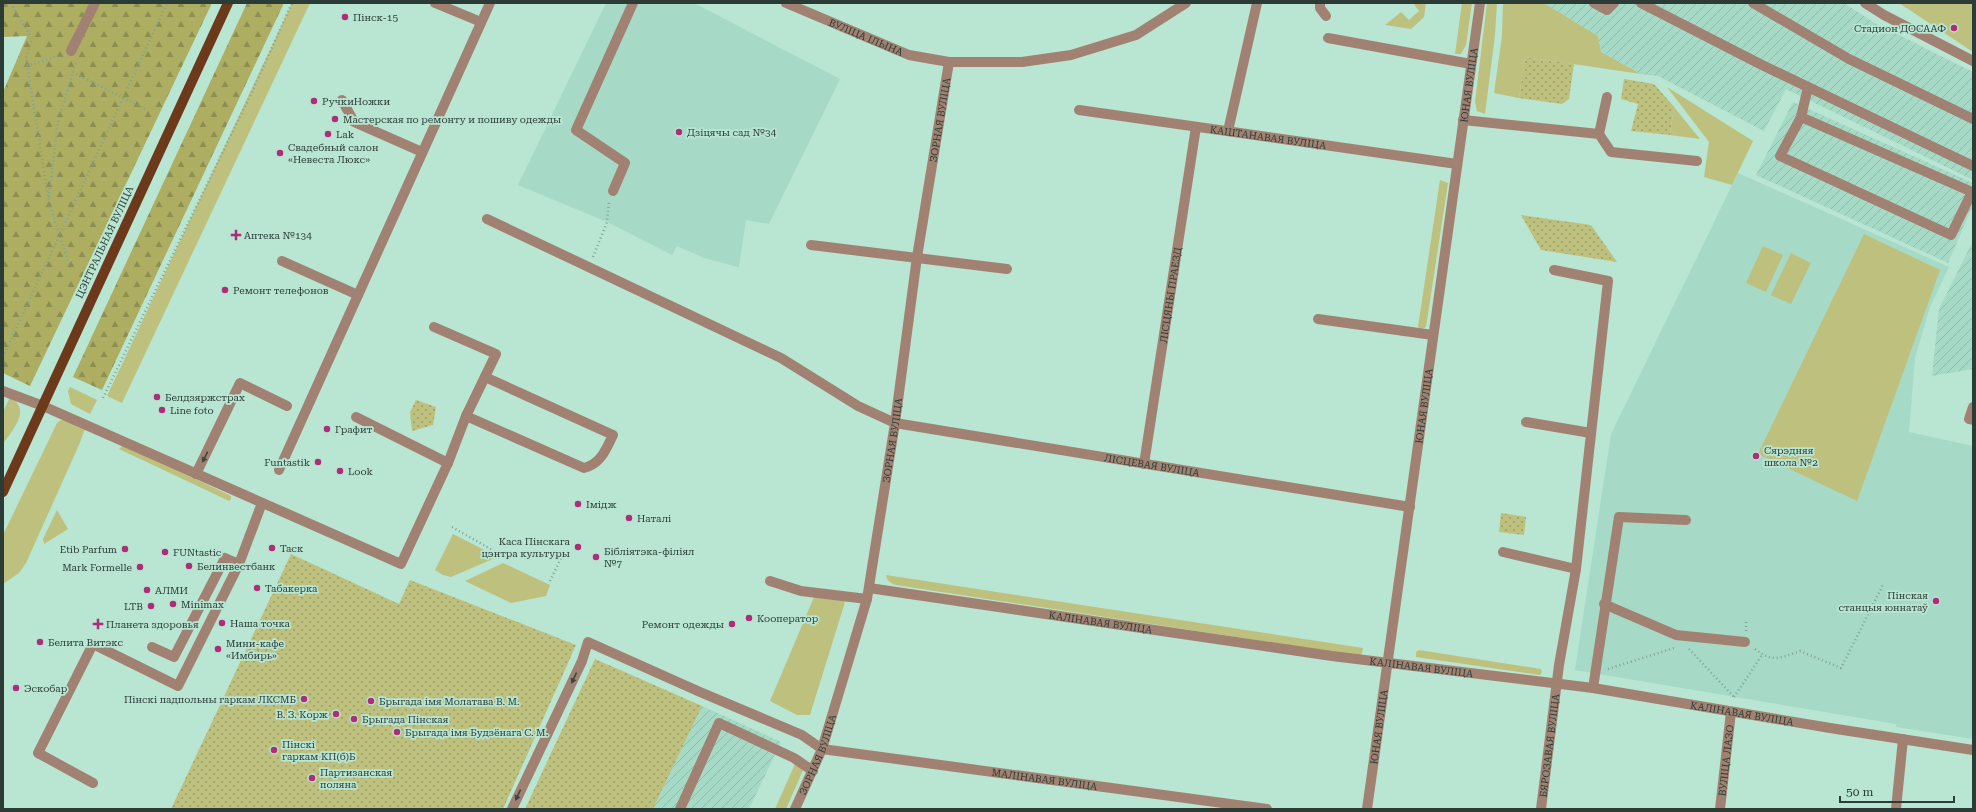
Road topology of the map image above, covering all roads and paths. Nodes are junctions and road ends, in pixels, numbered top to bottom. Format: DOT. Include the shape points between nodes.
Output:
graph roads {
  1 [pos="11,3"];
  2 [pos="95,3"];
  3 [pos="167,3"];
  4 [pos="228,3"];
  5 [pos="292,3"];
  6 [pos="435,3"];
  7 [pos="490,3"];
  8 [pos="633,3"];
  9 [pos="786,3"];
  10 [pos="1186,3"];
  11 [pos="1256,3"];
  12 [pos="1320,3"];
  13 [pos="1480,3"];
  14 [pos="1594,3"];
  15 [pos="1614,3"];
  16 [pos="1641,3"];
  17 [pos="1753,3"];
  18 [pos="1865,3"];
  19 [pos="1326,16"];
  20 [pos="481,22"];
  21 [pos="1328,38"];
  22 [pos="71,51"];
  23 [pos="1973,61"];
  24 [pos="949,62"];
  25 [pos="1471,64"];
  26 [pos="27,66"];
  27 [pos="73,72"];
  28 [pos="1808,87"];
  29 [pos="122,97"];
  30 [pos="1607,97"];
  31 [pos="342,100"];
  32 [pos="145,109"];
  33 [pos="1079,110"];
  34 [pos="1800,117"];
  35 [pos="1973,119"];
  36 [pos="1463,120"];
  37 [pos="1196,127"];
  38 [pos="1228,132"];
  39 [pos="1599,134"];
  40 [pos="422,152"];
  41 [pos="1697,161"];
  42 [pos="1457,164"];
  43 [pos="1973,166"];
  44 [pos="613,190"];
  45 [pos="609,201"];
  46 [pos="49,202"];
  47 [pos="486,219"];
  48 [pos="59,235"];
  49 [pos="811,244"];
  50 [pos="917,257"];
  51 [pos="282,261"];
  52 [pos="589,267"];
  53 [pos="70,268"];
  54 [pos="1007,269"];
  55 [pos="1554,270"];
  56 [pos="358,295"];
  57 [pos="1318,319"];
  58 [pos="434,327"];
  59 [pos="1433,335"];
  60 [pos="3,357"];
  61 [pos="484,377"];
  62 [pos="3,391"];
  63 [pos="103,398"];
  64 [pos="43,406"];
  65 [pos="287,406"];
  66 [pos="1973,407"];
  67 [pos="466,416"];
  68 [pos="356,417"];
  69 [pos="1973,420"];
  70 [pos="1526,422"];
  71 [pos="895,423"];
  72 [pos="1591,433"];
  73 [pos="448,463"];
  74 [pos="1144,464"];
  75 [pos="279,470"];
  76 [pos="196,474"];
  77 [pos="3,492"];
  78 [pos="262,503"];
  79 [pos="1410,507"];
  80 [pos="1686,520"];
  81 [pos="452,527"];
  82 [pos="565,550"];
  83 [pos="1503,552"];
  84 [pos="506,558"];
  85 [pos="239,564"];
  86 [pos="1576,569"];
  87 [pos="550,581"];
  88 [pos="770,581"];
  89 [pos="1884,583"];
  90 [pos="869,588"];
  91 [pos="867,599"];
  92 [pos="1604,604"];
  93 [pos="1746,622"];
  94 [pos="1676,635"];
  95 [pos="1746,642"];
  96 [pos="1685,644"];
  97 [pos="152,647"];
  98 [pos="1762,654"];
  99 [pos="1387,664"];
  100 [pos="1596,673"];
  101 [pos="1558,683"];
  102 [pos="1593,688"];
  103 [pos="1734,697"];
  104 [pos="1732,707"];
  105 [pos="1903,739"];
  106 [pos="822,749"];
  107 [pos="1973,750"];
  108 [pos="813,772"];
  109 [pos="93,783"];
  110 [pos="512,809"];
  111 [pos="680,809"];
  112 [pos="796,809"];
  113 [pos="1267,809"];
  114 [pos="1367,809"];
  115 [pos="1541,809"];
  116 [pos="1720,809"];
  117 [pos="1896,809"];
  1 -- 26 [label="path" via="32,39 26,58"];
  2 -- 22 [label="street"];
  3 -- 29 [label="path"];
  4 -- 64 [label="main road, ЦЭНТРАЛЬНАЯ ВУЛІЦА"];
  5 -- 63 [label="path"];
  6 -- 20 [label="street"];
  7 -- 20 [label="street"];
  8 -- 44 [label="street" via="576,130 625,163"];
  9 -- 24 [label="street, ВУЛІЦА ІЛЬІНА" via="909,55"];
  10 -- 24 [label="street" via="1136,35 1071,55 1022,62"];
  11 -- 38 [label="street"];
  12 -- 19 [label="street" via="1320,8"];
  13 -- 25 [label="street, ЮНАЯ ВУЛІЦА"];
  14 -- 15 [label="street" via="1608,10"];
  16 -- 28 [label="street"];
  17 -- 35 [label="street" via="1849,59"];
  18 -- 23 [label="street"];
  20 -- 40 [label="street"];
  21 -- 25 [label="street"];
  22 -- 26 [label="path"];
  22 -- 27 [label="path" via="80,54"];
  24 -- 50 [label="street, ЗОРНАЯ ВУЛІЦА"];
  25 -- 36 [label="street, ЮНАЯ ВУЛІЦА"];
  26 -- 46 [label="path"];
  27 -- 29 [label="path"];
  27 -- 46 [label="path" via="58,122"];
  28 -- 34 [label="street"];
  28 -- 43 [label="street"];
  29 -- 32 [label="path"];
  29 -- 48 [label="path"];
  30 -- 39 [label="street"];
  31 -- 40 [label="street" via="354,122"];
  33 -- 37 [label="street, КАШТАНАВАЯ ВУЛІЦА"];
  34 -- 34 [label="street" via="1972,192 1951,235 1780,156"];
  36 -- 39 [label="street"];
  36 -- 42 [label="street, ЮНАЯ ВУЛІЦА"];
  37 -- 38 [label="street, КАШТАНАВАЯ ВУЛІЦА"];
  37 -- 74 [label="street, ЛІСЦЯНЫ ПРАЕЗД"];
  38 -- 42 [label="street, КАШТАНАВАЯ ВУЛІЦА"];
  39 -- 41 [label="street" via="1611,152"];
  40 -- 56 [label="street"];
  42 -- 59 [label="street, ЮНАЯ ВУЛІЦА"];
  45 -- 52 [label="path" via="607,222"];
  46 -- 48 [label="path"];
  47 -- 52 [label="street, ЛІСЦЕВАЯ ВУЛІЦА"];
  48 -- 53 [label="path"];
  48 -- 60 [label="path"];
  49 -- 50 [label="street"];
  50 -- 54 [label="street"];
  50 -- 71 [label="street, ЗОРНАЯ ВУЛІЦА"];
  51 -- 56 [label="street"];
  52 -- 71 [label="street, ЛІСЦЕВАЯ ВУЛІЦА" via="781,358 858,406"];
  55 -- 72 [label="street, БЯРОЗАВАЯ ВУЛІЦА" via="1608,281"];
  56 -- 75 [label="street"];
  57 -- 59 [label="street"];
  58 -- 61 [label="street" via="496,354"];
  59 -- 79 [label="street, ЮНАЯ ВУЛІЦА"];
  61 -- 67 [label="street"];
  61 -- 67 [label="street" via="613,435 600,461 584,468"];
  62 -- 64 [label="street"];
  64 -- 76 [label="street"];
  64 -- 77 [label="main road, ЦЭНТРАЛЬНАЯ ВУЛІЦА"];
  65 -- 76 [label="street, one-way" via="240,383"];
  66 -- 69 [label="street" via="1969,419"];
  67 -- 73 [label="street"];
  68 -- 73 [label="street"];
  70 -- 72 [label="street"];
  71 -- 74 [label="street, ЛІСЦЕВАЯ ВУЛІЦА"];
  71 -- 90 [label="street, ЗОРНАЯ ВУЛІЦА"];
  72 -- 86 [label="street, БЯРОЗАВАЯ ВУЛІЦА"];
  73 -- 78 [label="street" via="401,564"];
  74 -- 79 [label="street, ЛІСЦЕВАЯ ВУЛІЦА"];
  76 -- 78 [label="street"];
  78 -- 85 [label="street"];
  79 -- 99 [label="street, ЮНАЯ ВУЛІЦА"];
  80 -- 92 [label="street" via="1619,517"];
  81 -- 84 [label="path"];
  82 -- 87 [label="path"];
  83 -- 86 [label="street"];
  85 -- 97 [label="street" via="225,558 174,657"];
  85 -- 109 [label="street" via="178,686 93,644 38,754"];
  86 -- 101 [label="street, БЯРОЗАВАЯ ВУЛІЦА"];
  88 -- 91 [label="street" via="801,591"];
  89 -- 98 [label="path" via="1841,668 1800,651 1779,659"];
  90 -- 91 [label="street, ЗОРНАЯ ВУЛІЦА"];
  90 -- 99 [label="street, КАЛІНАВАЯ ВУЛІЦА"];
  91 -- 106 [label="street, ЗОРНАЯ ВУЛІЦА"];
  92 -- 94 [label="street"];
  92 -- 100 [label="street"];
  93 -- 95 [label="path"];
  94 -- 95 [label="street"];
  94 -- 96 [label="path"];
  95 -- 98 [label="path"];
  96 -- 100 [label="path"];
  96 -- 103 [label="path"];
  98 -- 103 [label="path"];
  99 -- 101 [label="street, КАЛІНАВАЯ ВУЛІЦА"];
  99 -- 114 [label="street, ЮНАЯ ВУЛІЦА"];
  100 -- 102 [label="street"];
  101 -- 102 [label="street, КАЛІНАВАЯ ВУЛІЦА"];
  101 -- 115 [label="street, БЯРОЗАВАЯ ВУЛІЦА"];
  102 -- 104 [label="street, КАЛІНАВАЯ ВУЛІЦА"];
  103 -- 104 [label="path"];
  104 -- 105 [label="street, КАЛІНАВАЯ ВУЛІЦА"];
  104 -- 116 [label="street, ВУЛІЦА ЛАЗО"];
  105 -- 107 [label="street, КАЛІНАВАЯ ВУЛІЦА"];
  105 -- 117 [label="street"];
  106 -- 108 [label="street, ЗОРНАЯ ВУЛІЦА"];
  106 -- 110 [label="street, one-way" via="802,734 588,642 582,661"];
  106 -- 113 [label="street, МАЛІНАВАЯ ВУЛІЦА"];
  108 -- 111 [label="street" via="794,758 720,723"];
  108 -- 112 [label="street, ЗОРНАЯ ВУЛІЦА"];
}
